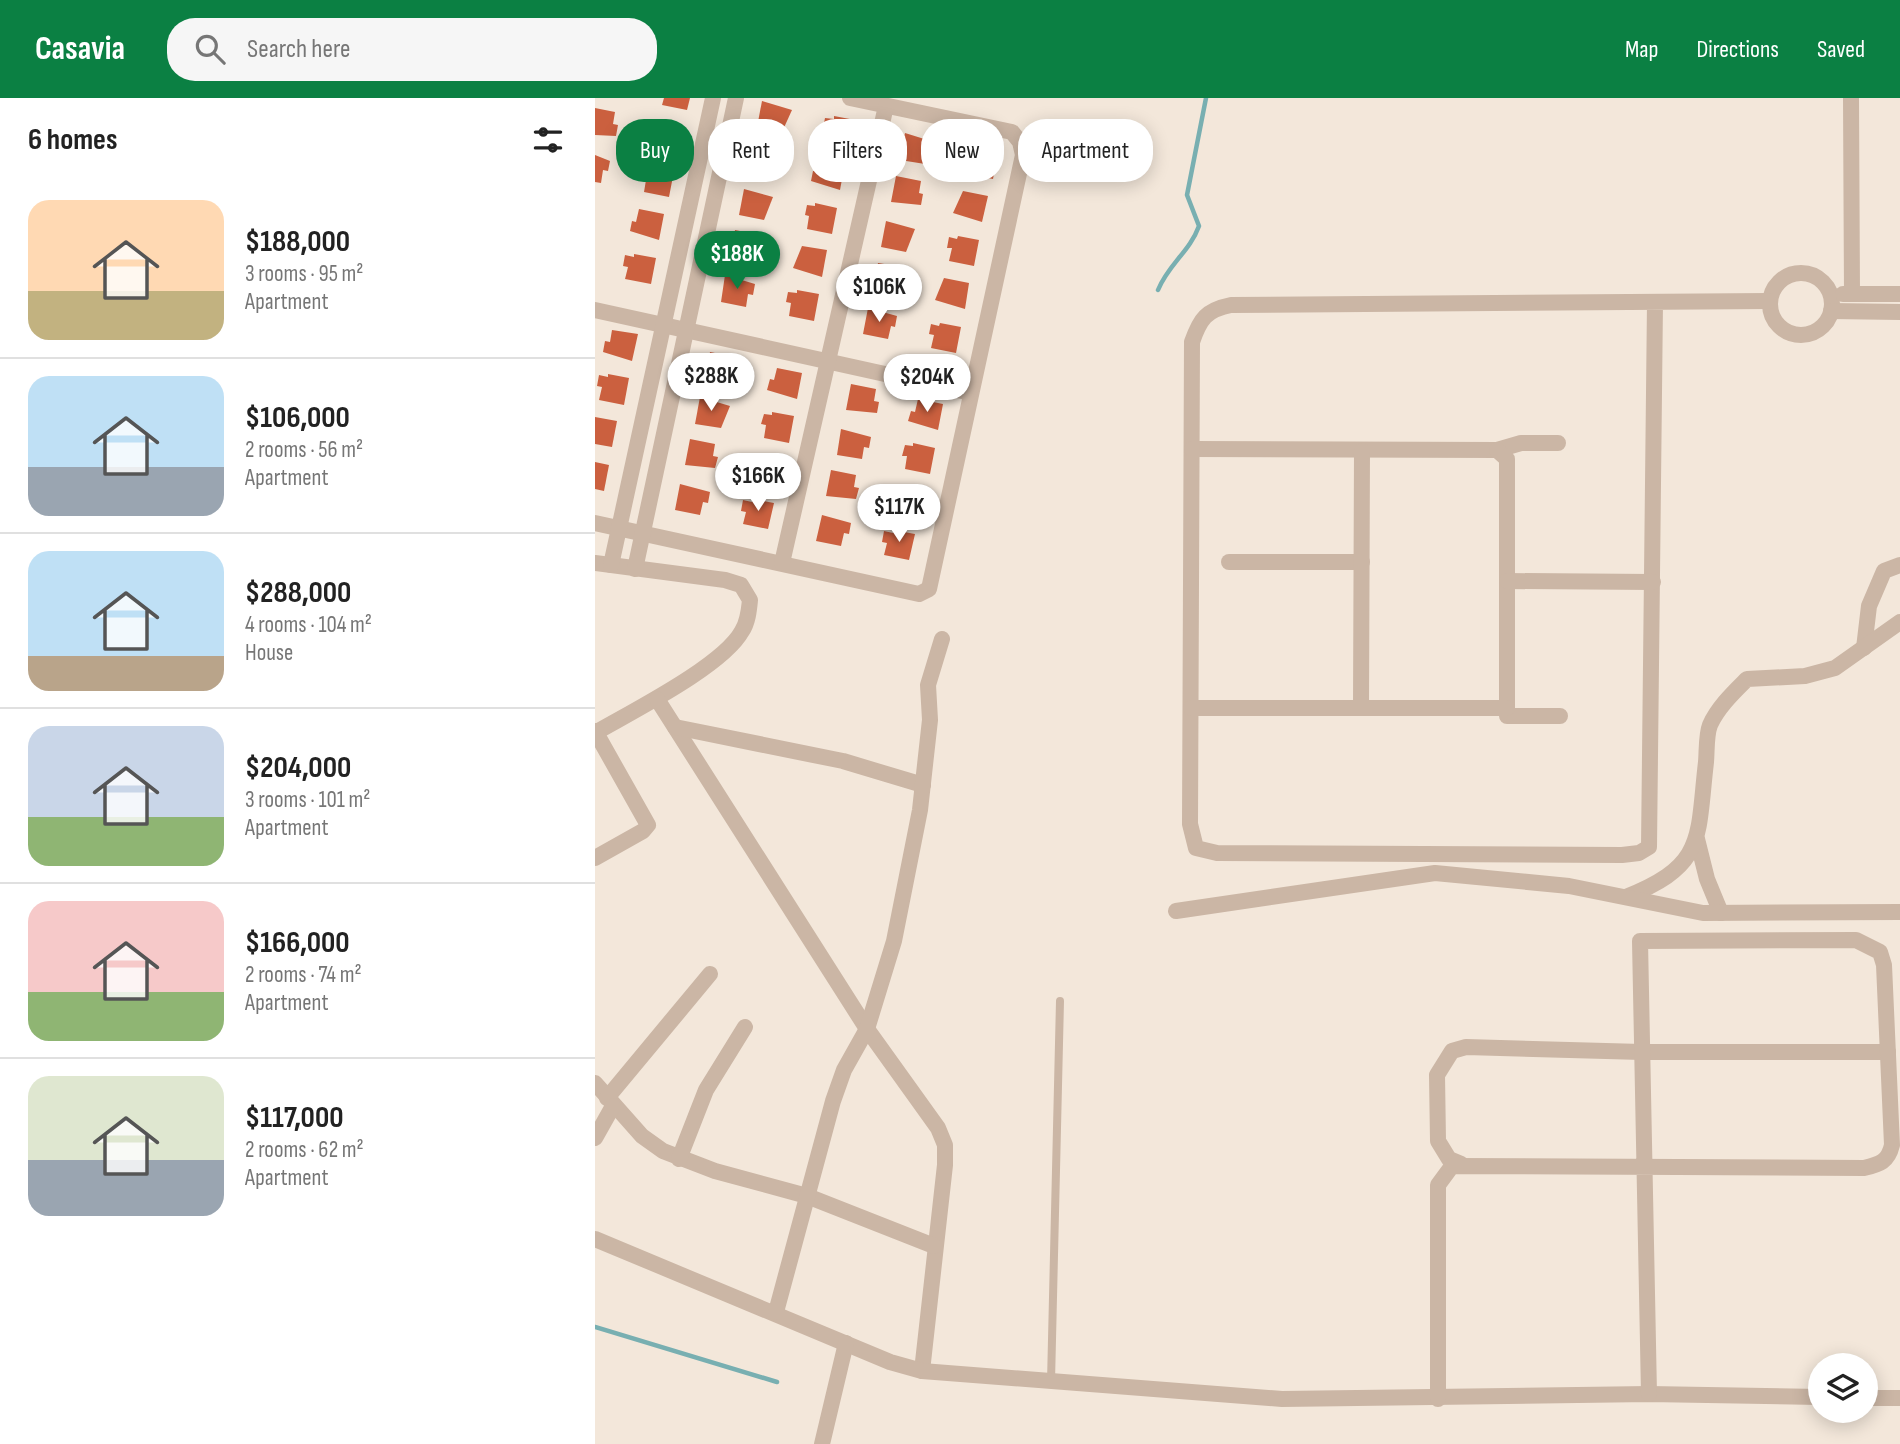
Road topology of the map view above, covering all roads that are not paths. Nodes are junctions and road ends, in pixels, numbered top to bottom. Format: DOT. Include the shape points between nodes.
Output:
graph roads {
  1 [pos="713,98"];
  2 [pos="736,98"];
  3 [pos="850,98"];
  4 [pos="1851,98"];
  5 [pos="886,106"];
  6 [pos="1831,294"];
  7 [pos="1852,294"];
  8 [pos="1900,294"];
  9 [pos="1769,301"];
  10 [pos="1655,302"];
  11 [pos="595,310"];
  12 [pos="1831,311"];
  13 [pos="1900,312"];
  14 [pos="664,325"];
  15 [pos="686,330"];
  16 [pos="830,361"];
  17 [pos="971,393"];
  18 [pos="1558,443"];
  19 [pos="1192,449"];
  20 [pos="1497,450"];
  21 [pos="1362,451"];
  22 [pos="595,523"];
  23 [pos="619,528"];
  24 [pos="642,534"];
  25 [pos="1229,562"];
  26 [pos="1361,562"];
  27 [pos="782,563"];
  28 [pos="603,564"];
  29 [pos="1900,565"];
  30 [pos="635,569"];
  31 [pos="1507,581"];
  32 [pos="1653,582"];
  33 [pos="1900,622"];
  34 [pos="942,639"];
  35 [pos="1864,648"];
  36 [pos="657,699"];
  37 [pos="1361,707"];
  38 [pos="1191,708"];
  39 [pos="1507,708"];
  40 [pos="1560,716"];
  41 [pos="675,727"];
  42 [pos="596,732"];
  43 [pos="923,785"];
  44 [pos="1697,839"];
  45 [pos="595,858"];
  46 [pos="1626,897"];
  47 [pos="1176,911"];
  48 [pos="1900,912"];
  49 [pos="1721,913"];
  50 [pos="710,974"];
  51 [pos="1060,1001"];
  52 [pos="745,1027"];
  53 [pos="867,1029"];
  54 [pos="1642,1052"];
  55 [pos="1888,1052"];
  56 [pos="595,1083"];
  57 [pos="610,1102"];
  58 [pos="595,1138"];
  59 [pos="679,1159"];
  60 [pos="1461,1164"];
  61 [pos="1645,1165"];
  62 [pos="807,1196"];
  63 [pos="595,1239"];
  64 [pos="934,1245"];
  65 [pos="776,1312"];
  66 [pos="846,1343"];
  67 [pos="922,1371"];
  68 [pos="1051,1382"];
  69 [pos="1650,1394"];
  70 [pos="1808,1397"];
  71 [pos="1878,1398"];
  72 [pos="1900,1398"];
  73 [pos="1438,1399"];
  74 [pos="822,1444"];
  1 -- 14 [label="street"];
  2 -- 15 [label="street"];
  3 -- 5 [label="street"];
  4 -- 7 [label="street"];
  5 -- 16 [label="street"];
  5 -- 17 [label="street" via="1012,132 1020,142 1023,155"];
  6 -- 7 [label="street"];
  6 -- 9 [label="street" via="1811,274 1792,274 1776,284"];
  6 -- 12 [label="street"];
  7 -- 8 [label="street"];
  9 -- 10 [label="street"];
  9 -- 12 [label="street" via="1777,325 1800,335 1823,326"];
  10 -- 19 [label="street" via="1231,305 1212,309 1199,321 1192,342"];
  10 -- 32 [label="street"];
  11 -- 14 [label="street"];
  12 -- 13 [label="street"];
  14 -- 15 [label="street"];
  14 -- 23 [label="street"];
  15 -- 16 [label="street"];
  15 -- 24 [label="street"];
  16 -- 17 [label="street"];
  16 -- 27 [label="street"];
  17 -- 27 [label="street" via="929,589 919,594"];
  18 -- 20 [label="street" via="1521,443"];
  19 -- 21 [label="street"];
  19 -- 38 [label="street"];
  20 -- 21 [label="street"];
  20 -- 31 [label="street" via="1507,459"];
  21 -- 26 [label="street"];
  22 -- 23 [label="street"];
  23 -- 24 [label="street"];
  23 -- 28 [label="street"];
  24 -- 27 [label="street"];
  24 -- 30 [label="street"];
  25 -- 26 [label="street"];
  26 -- 37 [label="street"];
  28 -- 30 [label="street"];
  29 -- 35 [label="street" via="1884,571 1869,606"];
  30 -- 36 [label="street" via="741,584 750,600 743,630 734,643"];
  31 -- 32 [label="street"];
  31 -- 39 [label="street"];
  32 -- 38 [label="street" via="1651,835 1649,847 1639,853 1206,853 1196,848 1191,836"];
  33 -- 35 [label="street"];
  34 -- 43 [label="street" via="928,685 930,720"];
  35 -- 44 [label="street" via="1835,668 1805,676 1747,679 1726,699 1709,726"];
  36 -- 41 [label="street"];
  36 -- 42 [label="street"];
  37 -- 38 [label="street"];
  37 -- 39 [label="street"];
  39 -- 40 [label="street" via="1507,716"];
  41 -- 43 [label="street" via="843,761"];
  41 -- 53 [label="street"];
  42 -- 45 [label="street" via="648,825"];
  43 -- 53 [label="street" via="894,941"];
  44 -- 46 [label="street" via="1680,869"];
  44 -- 49 [label="street"];
  46 -- 47 [label="street" via="1569,886 1436,873"];
  46 -- 49 [label="street"];
  48 -- 49 [label="street"];
  50 -- 57 [label="street"];
  51 -- 68 [label="lane"];
  52 -- 59 [label="street" via="706,1090"];
  53 -- 62 [label="street" via="844,1070"];
  53 -- 64 [label="street" via="939,1128 945,1145"];
  54 -- 55 [label="street"];
  54 -- 55 [label="street" via="1640,941 1842,940 1856,940 1880,952"];
  54 -- 60 [label="street" via="1466,1047 1452,1051 1437,1075 1439,1141 1449,1159"];
  54 -- 61 [label="street"];
  55 -- 61 [label="street" via="1892,1145 1881,1164 1864,1168"];
  56 -- 57 [label="street"];
  57 -- 58 [label="street"];
  57 -- 59 [label="street" via="642,1136"];
  59 -- 62 [label="street"];
  60 -- 61 [label="street"];
  60 -- 73 [label="street" via="1452,1166 1438,1185"];
  61 -- 69 [label="street"];
  62 -- 64 [label="street"];
  62 -- 65 [label="street"];
  63 -- 65 [label="street"];
  64 -- 67 [label="street"];
  65 -- 66 [label="street"];
  66 -- 67 [label="street"];
  66 -- 74 [label="street"];
  67 -- 68 [label="street"];
  68 -- 73 [label="street" via="1282,1399"];
  69 -- 70 [label="street"];
  69 -- 73 [label="street"];
  71 -- 72 [label="street"];
}
